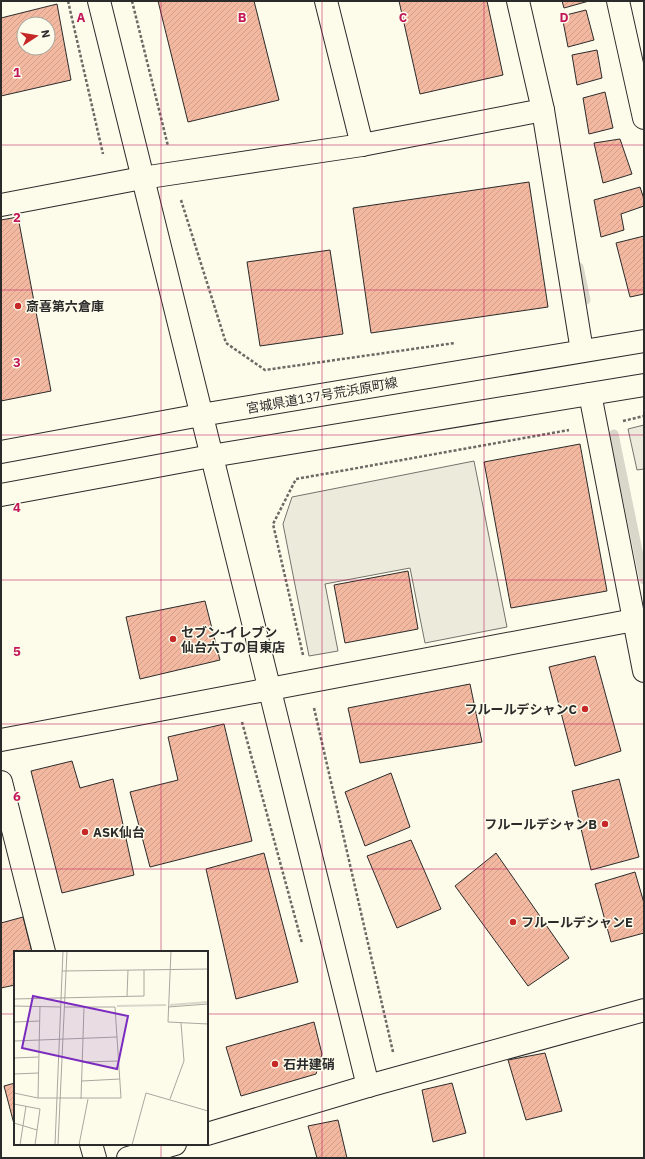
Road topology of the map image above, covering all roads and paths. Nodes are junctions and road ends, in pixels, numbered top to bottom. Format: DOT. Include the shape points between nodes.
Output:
graph roads {
  1 [pos="68,1"];
  2 [pos="99,1"];
  3 [pos="132,1"];
  4 [pos="326,1"];
  5 [pos="518,1"];
  6 [pos="618,1"];
  7 [pos="543,110"];
  8 [pos="644,118"];
  9 [pos="362,145"];
  10 [pos="168,146"];
  11 [pos="103,154"];
  12 [pos="142,178"];
  13 [pos="180,197"];
  14 [pos="1,205"];
  15 [pos="644,341"];
  16 [pos="460,342"];
  17 [pos="582,351"];
  18 [pos="644,385"];
  19 [pos="590,394"];
  20 [pos="201,415"];
  21 [pos="644,416"];
  22 [pos="622,421"];
  23 [pos="571,430"];
  24 [pos="1,452"];
  25 [pos="211,456"];
  26 [pos="1,495"];
  27 [pos="634,620"];
  28 [pos="303,658"];
  29 [pos="644,670"];
  30 [pos="270,688"];
  31 [pos="313,706"];
  32 [pos="240,715"];
  33 [pos="1,740"];
  34 [pos="1,782"];
  35 [pos="304,950"];
  36 [pos="44,951"];
  37 [pos="644,1010"];
  38 [pos="399,1078"];
  39 [pos="368,1086"];
  40 [pos="208,1134"];
  41 [pos="92,1145"];
  42 [pos="172,1145"];
  43 [pos="95,1158"];
  44 [pos="128,1158"];
  1 -- 11 [label="path"];
  2 -- 12 [label="street"];
  3 -- 10 [label="path"];
  4 -- 9 [label="street"];
  5 -- 7 [label="street"];
  6 -- 8 [label="street"];
  7 -- 9 [label="street"];
  7 -- 17 [label="street"];
  9 -- 12 [label="street"];
  12 -- 14 [label="street"];
  12 -- 20 [label="street"];
  13 -- 16 [label="path" via="226,343 265,370"];
  15 -- 17 [label="street, 宮城県道137号荒浜原町線"];
  17 -- 20 [label="street, 宮城県道137号荒浜原町線"];
  18 -- 19 [label="street"];
  19 -- 25 [label="street"];
  19 -- 27 [label="street"];
  20 -- 24 [label="street, 宮城県道137号荒浜原町線"];
  20 -- 25 [label="street"];
  21 -- 22 [label="path"];
  23 -- 28 [label="path" via="296,478 273,524"];
  25 -- 26 [label="street"];
  25 -- 30 [label="street"];
  27 -- 29 [label="street"];
  27 -- 30 [label="street"];
  30 -- 33 [label="street"];
  30 -- 39 [label="street"];
  31 -- 38 [label="path"];
  32 -- 35 [label="path"];
  34 -- 36 [label="street"];
  37 -- 38 [label="street"];
  38 -- 39 [label="street"];
  39 -- 40 [label="street"];
  41 -- 43 [label="street"];
  42 -- 44 [label="street"];
}
